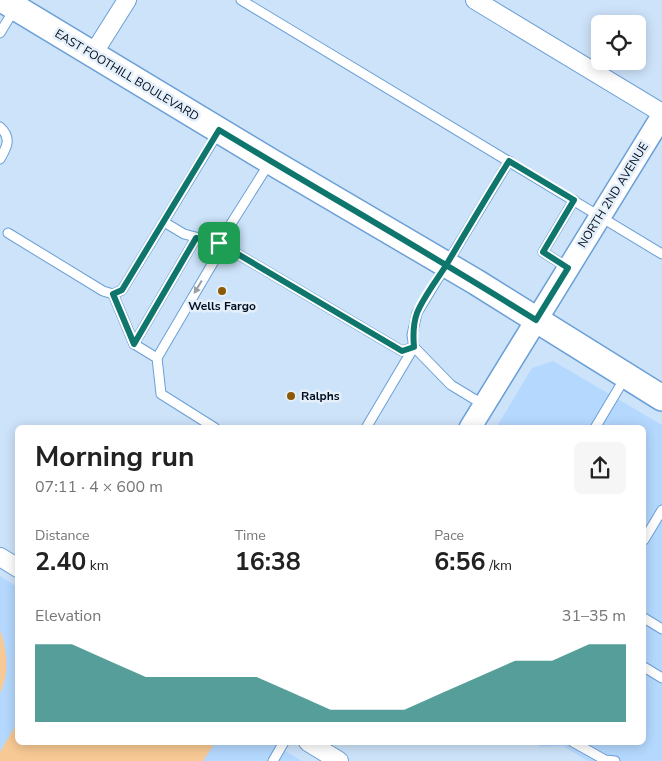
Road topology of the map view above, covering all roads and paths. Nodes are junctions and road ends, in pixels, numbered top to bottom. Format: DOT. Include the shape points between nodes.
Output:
graph roads {
  1 [pos="127,0"];
  2 [pos="241,0"];
  3 [pos="475,0"];
  4 [pos="10,4"];
  5 [pos="0,33"];
  6 [pos="93,54"];
  7 [pos="662,114"];
  8 [pos="0,127"];
  9 [pos="219,130"];
  10 [pos="0,159"];
  11 [pos="270,161"];
  12 [pos="509,161"];
  13 [pos="574,200"];
  14 [pos="600,216"];
  15 [pos="164,222"];
  16 [pos="8,234"];
  17 [pos="196,238"];
  18 [pos="219,243"];
  19 [pos="662,254"];
  20 [pos="446,265"];
  21 [pos="568,268"];
  22 [pos="113,294"];
  23 [pos="536,320"];
  24 [pos="134,344"];
  25 [pos="414,347"];
  26 [pos="157,358"];
  27 [pos="626,376"];
  28 [pos="662,398"];
  29 [pos="484,405"];
  30 [pos="210,425"];
  31 [pos="368,425"];
  32 [pos="472,425"];
  33 [pos="597,425"];
  34 [pos="662,510"];
  35 [pos="646,537"];
  36 [pos="0,557"];
  37 [pos="15,566"];
  38 [pos="646,619"];
  39 [pos="662,629"];
  40 [pos="646,668"];
  41 [pos="662,678"];
  42 [pos="282,745"];
  43 [pos="313,745"];
  44 [pos="578,745"];
  45 [pos="273,761"];
  46 [pos="339,761"];
  47 [pos="615,761"];
  1 -- 6 [label="street"];
  2 -- 12 [label="lane"];
  3 -- 7 [label="street"];
  4 -- 5 [label="lane"];
  4 -- 6 [label="main road, EAST FOOTHILL BOULEVARD"];
  6 -- 9 [label="main road, EAST FOOTHILL BOULEVARD"];
  7 -- 14 [label="street, NORTH 2ND AVENUE"];
  8 -- 10 [label="lane" via="8,137"];
  9 -- 11 [label="main road, EAST FOOTHILL BOULEVARD"];
  9 -- 15 [label="lane"];
  11 -- 18 [label="lane"];
  11 -- 20 [label="main road, EAST FOOTHILL BOULEVARD"];
  12 -- 13 [label="lane"];
  12 -- 20 [label="lane"];
  13 -- 14 [label="lane"];
  13 -- 21 [label="lane" via="543,252"];
  14 -- 19 [label="lane"];
  14 -- 21 [label="street, NORTH 2ND AVENUE"];
  15 -- 17 [label="lane"];
  15 -- 22 [label="lane" via="122,290"];
  16 -- 22 [label="lane"];
  17 -- 18 [label="lane"];
  17 -- 24 [label="lane"];
  18 -- 25 [label="lane" via="402,351"];
  18 -- 26 [label="lane, one-way" via="214,261"];
  20 -- 23 [label="main road, EAST FOOTHILL BOULEVARD"];
  20 -- 25 [label="lane" via="417,313 412,335"];
  21 -- 23 [label="street, NORTH 2ND AVENUE"];
  22 -- 24 [label="lane"];
  23 -- 27 [label="main road, EAST FOOTHILL BOULEVARD"];
  23 -- 29 [label="street, NORTH 2ND AVENUE"];
  24 -- 26 [label="lane"];
  25 -- 29 [label="lane" via="451,384"];
  25 -- 31 [label="lane"];
  26 -- 30 [label="lane" via="161,394"];
  27 -- 28 [label="main road, EAST FOOTHILL BOULEVARD"];
  27 -- 33 [label="lane"];
  29 -- 32 [label="street, NORTH 2ND AVENUE"];
  34 -- 35 [label="lane"];
  36 -- 37 [label="street"];
  38 -- 39 [label="lane"];
  40 -- 41 [label="lane"];
  42 -- 45 [label="lane"];
  43 -- 46 [label="street"];
  44 -- 47 [label="lane" via="605,760"];
}
